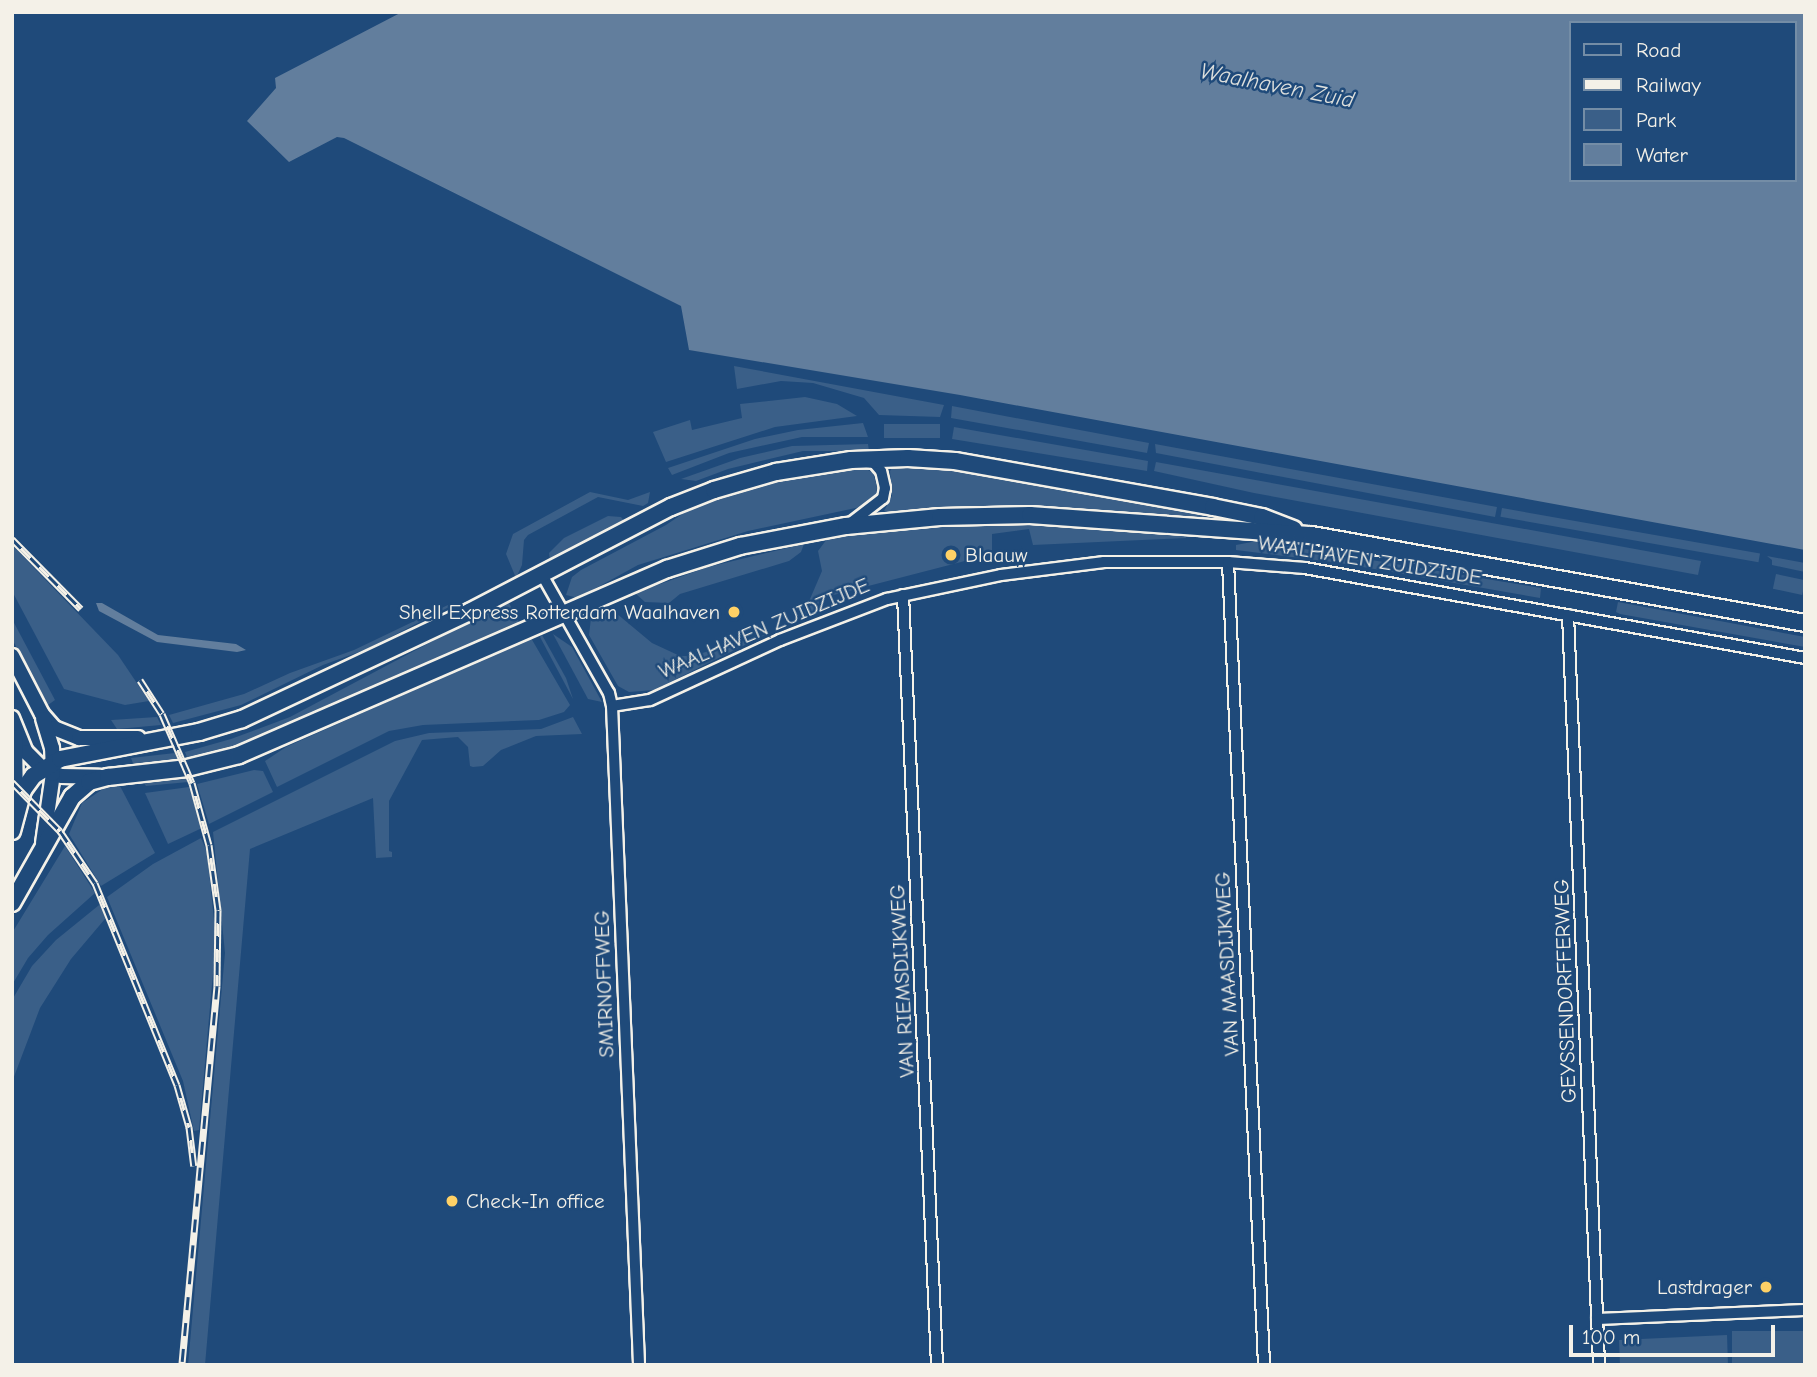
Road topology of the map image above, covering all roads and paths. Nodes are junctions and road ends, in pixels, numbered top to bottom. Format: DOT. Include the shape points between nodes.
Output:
graph roads {
  1 [pos="851,460"];
  2 [pos="846,526"];
  3 [pos="1312,535"];
  4 [pos="1228,562"];
  5 [pos="541,573"];
  6 [pos="903,595"];
  7 [pos="563,614"];
  8 [pos="1568,615"];
  9 [pos="1805,623"];
  10 [pos="12,656"];
  11 [pos="1805,658"];
  12 [pos="612,706"];
  13 [pos="12,718"];
  14 [pos="50,729"];
  15 [pos="199,732"];
  16 [pos="19,743"];
  17 [pos="52,766"];
  18 [pos="108,777"];
  19 [pos="15,814"];
  20 [pos="12,831"];
  21 [pos="41,852"];
  22 [pos="12,903"];
  23 [pos="1805,1310"];
  24 [pos="1597,1319"];
  25 [pos="639,1365"];
  26 [pos="937,1365"];
  27 [pos="1264,1365"];
  28 [pos="1599,1365"];
  1 -- 2 [label="street, WAALHAVEN ZUIDZIJDE" via="874,463 885,488 875,507"];
  1 -- 3 [label="main road, WAALHAVEN ZUIDZIJDE" via="908,458 974,464 1250,515"];
  1 -- 5 [label="main road, WAALHAVEN ZUIDZIJDE" via="776,472 714,490"];
  2 -- 3 [label="main road, WAALHAVEN ZUIDZIJDE" via="1030,515"];
  2 -- 7 [label="main road, WAALHAVEN ZUIDZIJDE" via="740,546 678,565"];
  3 -- 9 [label="main road, WAALHAVEN ZUIDZIJDE"];
  4 -- 6 [label="street, WAALHAVEN ZUIDZIJDE" via="1084,564"];
  4 -- 8 [label="street, WAALHAVEN ZUIDZIJDE" via="1342,573"];
  4 -- 27 [label="street, VAN MAASDIJKWEG"];
  5 -- 7 [label="street"];
  5 -- 15 [label="main road, WAALHAVEN ZUIDZIJDE" via="263,710"];
  6 -- 12 [label="street, WAALHAVEN ZUIDZIJDE" via="780,640 650,700"];
  6 -- 26 [label="street, VAN RIEMSDIJKWEG"];
  7 -- 12 [label="street, SMIRNOFFWEG"];
  7 -- 18 [label="main road, WAALHAVEN ZUIDZIJDE" via="257,749 199,766"];
  8 -- 11 [label="street, WAALHAVEN ZUIDZIJDE"];
  8 -- 24 [label="street, GEYSSENDORFFERWEG"];
  10 -- 14 [label="street"];
  12 -- 25 [label="street, SMIRNOFFWEG"];
  13 -- 16 [label="street"];
  14 -- 15 [label="street, WAALHAVEN ZUIDZIJDE" via="103,739"];
  14 -- 17 [label="street"];
  15 -- 17 [label="main road, WAALHAVEN ZUIDZIJDE"];
  16 -- 17 [label="street" via="33,761"];
  16 -- 19 [label="street"];
  17 -- 18 [label="street, WAALHAVEN ZUIDZIJDE" via="74,778"];
  17 -- 19 [label="main road" via="23,790"];
  17 -- 21 [label="street"];
  18 -- 21 [label="main road, WAALHAVEN ZUIDZIJDE" via="83,785"];
  19 -- 20 [label="main road"];
  21 -- 22 [label="main road"];
  23 -- 24 [label="street"];
  24 -- 28 [label="street, GEYSSENDORFFERWEG"];
}
